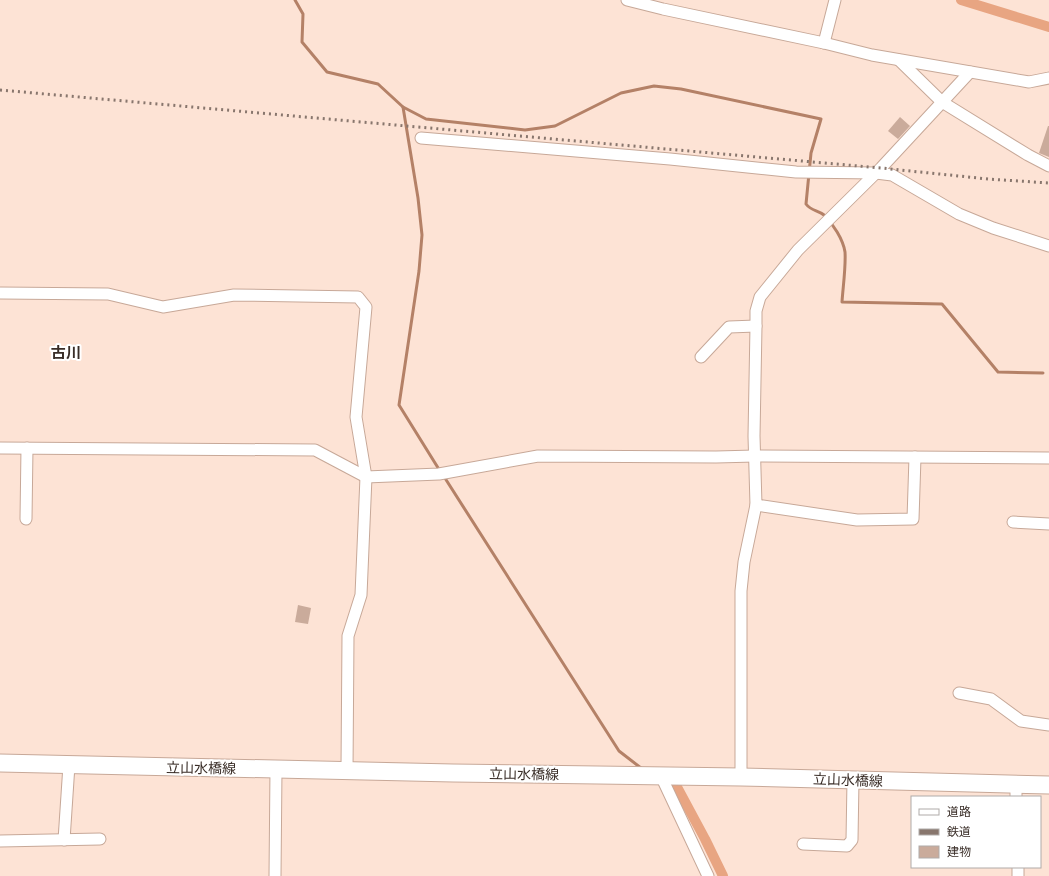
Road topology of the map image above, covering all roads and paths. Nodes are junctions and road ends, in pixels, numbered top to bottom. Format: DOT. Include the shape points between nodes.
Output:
graph roads {
  1 [pos="627,0"];
  2 [pos="835,0"];
  3 [pos="824,43"];
  4 [pos="899,60"];
  5 [pos="970,72"];
  6 [pos="1049,78"];
  7 [pos="942,102"];
  8 [pos="421,138"];
  9 [pos="1049,166"];
  10 [pos="876,173"];
  11 [pos="1049,246"];
  12 [pos="0,293"];
  13 [pos="756,326"];
  14 [pos="701,358"];
  15 [pos="0,448"];
  16 [pos="27,448"];
  17 [pos="755,456"];
  18 [pos="915,457"];
  19 [pos="1049,458"];
  20 [pos="366,477"];
  21 [pos="756,505"];
  22 [pos="26,519"];
  23 [pos="1013,522"];
  24 [pos="1049,524"];
  25 [pos="959,693"];
  26 [pos="1049,725"];
  27 [pos="0,763"];
  28 [pos="69,765"];
  29 [pos="276,769"];
  30 [pos="347,770"];
  31 [pos="661,776"];
  32 [pos="741,777"];
  33 [pos="853,780"];
  34 [pos="1049,784"];
  35 [pos="1016,791"];
  36 [pos="100,839"];
  37 [pos="64,840"];
  38 [pos="0,841"];
  39 [pos="803,844"];
  40 [pos="275,876"];
  41 [pos="708,876"];
  1 -- 3 [label="street"];
  2 -- 3 [label="street"];
  3 -- 4 [label="street"];
  4 -- 5 [label="street"];
  4 -- 7 [label="street"];
  5 -- 6 [label="street" via="1029,82"];
  5 -- 7 [label="street"];
  7 -- 9 [label="street"];
  7 -- 10 [label="street"];
  8 -- 10 [label="street" via="796,172"];
  10 -- 11 [label="street" via="892,175 959,214"];
  10 -- 13 [label="street" via="798,250 760,297 756,311"];
  12 -- 20 [label="street" via="108,294 163,307 234,295 358,297 366,307 356,417"];
  13 -- 14 [label="street" via="729,327"];
  13 -- 17 [label="street"];
  15 -- 16 [label="street"];
  16 -- 20 [label="street" via="315,450"];
  16 -- 22 [label="street"];
  17 -- 18 [label="street"];
  17 -- 20 [label="street" via="538,456 439,474"];
  17 -- 21 [label="street"];
  18 -- 19 [label="street"];
  18 -- 21 [label="street" via="913,519 857,520"];
  20 -- 30 [label="street" via="361,595 348,636"];
  21 -- 32 [label="street" via="744,562 741,592"];
  23 -- 24 [label="street"];
  25 -- 26 [label="street" via="991,699 1021,721"];
  27 -- 28 [label="main road, 立山水橋線"];
  28 -- 29 [label="main road, 立山水橋線"];
  28 -- 37 [label="street"];
  29 -- 30 [label="main road, 立山水橋線"];
  29 -- 40 [label="street"];
  30 -- 31 [label="main road, 立山水橋線"];
  31 -- 32 [label="main road, 立山水橋線"];
  31 -- 41 [label="street"];
  32 -- 33 [label="main road, 立山水橋線"];
  33 -- 35 [label="main road, 立山水橋線"];
  33 -- 39 [label="street" via="852,840 847,846"];
  34 -- 35 [label="main road, 立山水橋線"];
  36 -- 37 [label="street"];
  37 -- 38 [label="street"];
}
